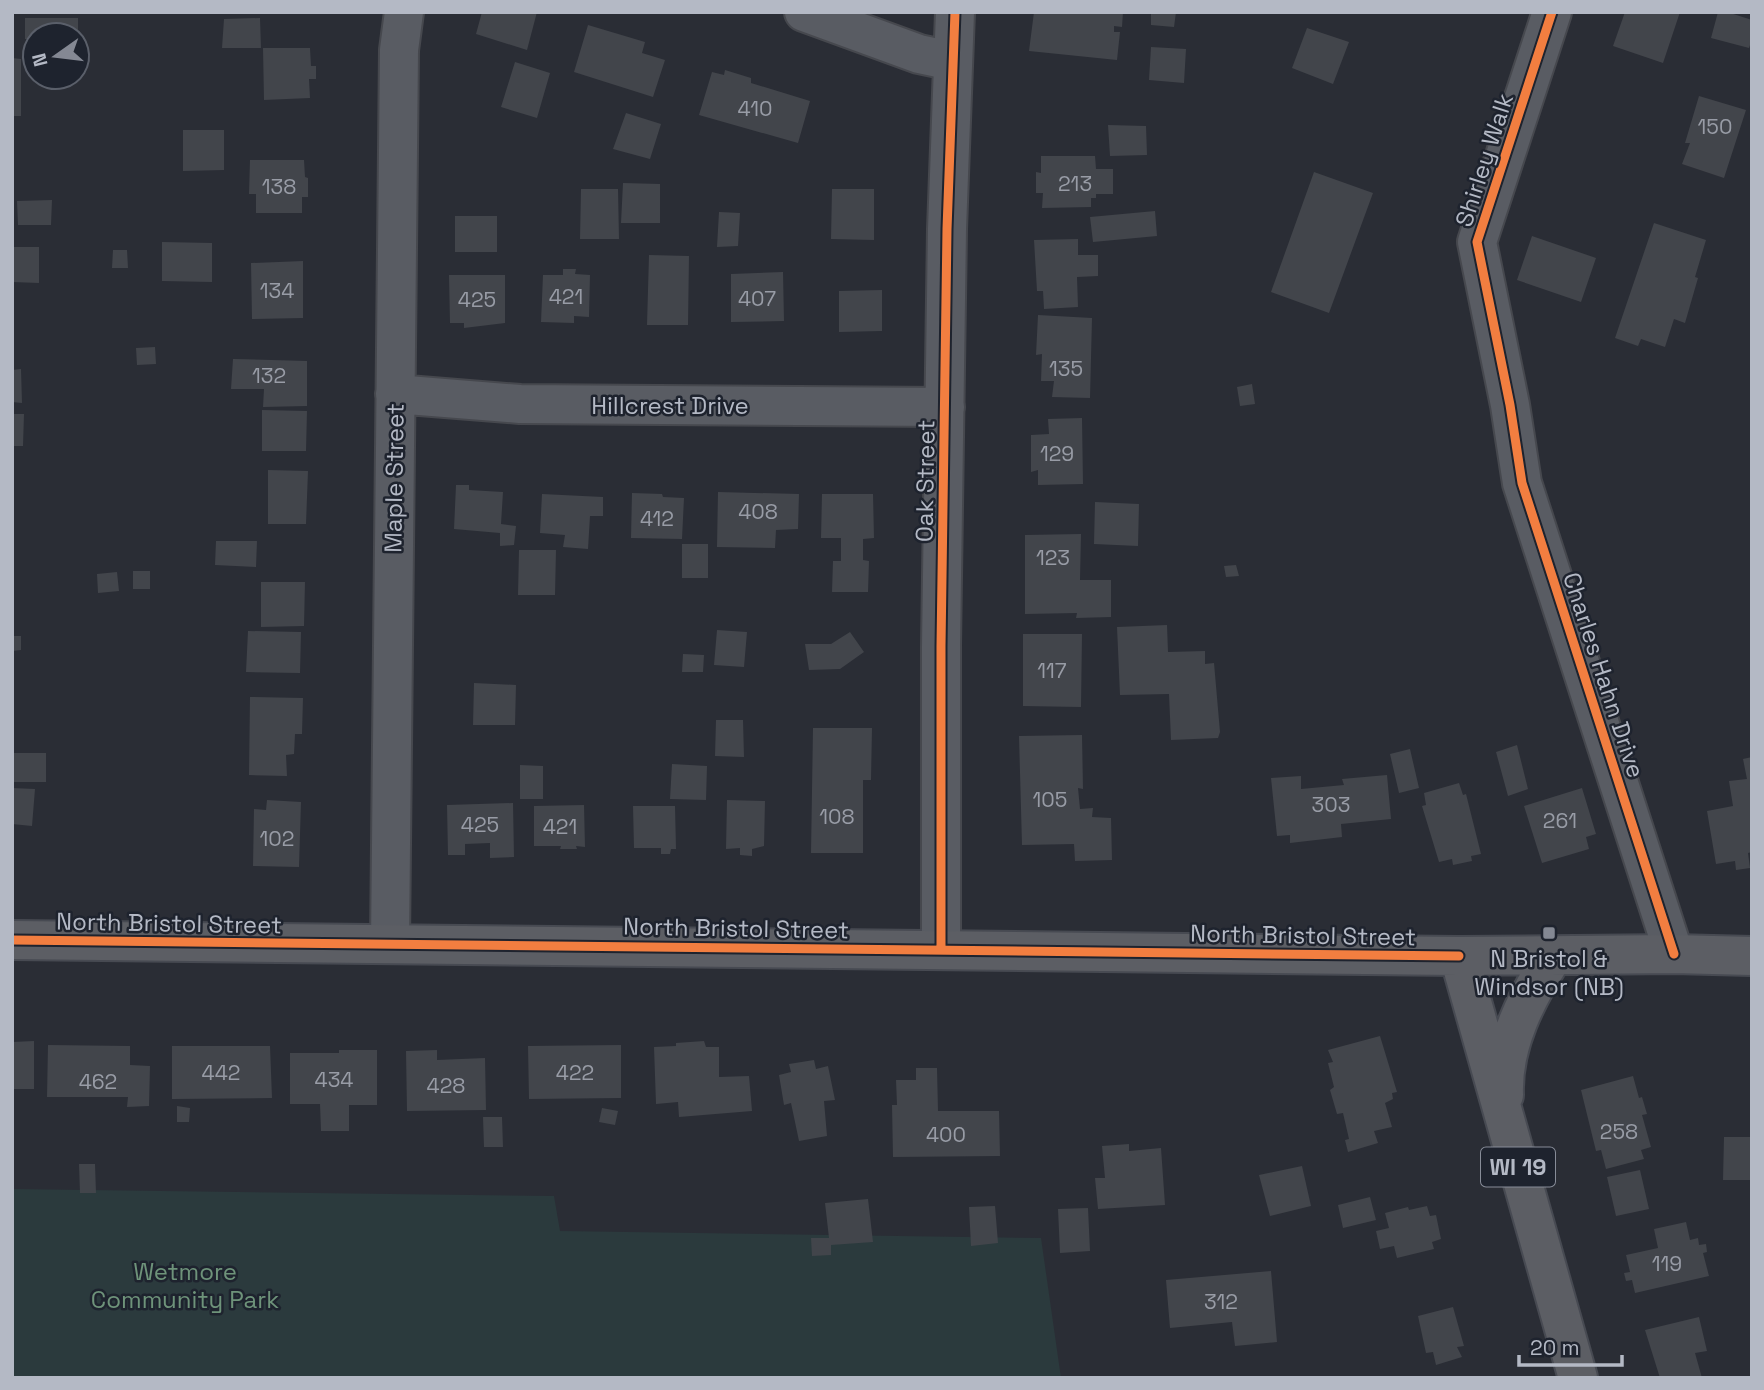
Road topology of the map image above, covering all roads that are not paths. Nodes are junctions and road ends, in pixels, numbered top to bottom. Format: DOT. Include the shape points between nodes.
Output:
graph roads {
  1 [pos="404,12"];
  2 [pos="804,12"];
  3 [pos="955,12"];
  4 [pos="1552,12"];
  5 [pos="952,61"];
  6 [pos="395,394"];
  7 [pos="1510,405"];
  8 [pos="945,407"];
  9 [pos="12,940"];
  10 [pos="390,944"];
  11 [pos="941,950"];
  12 [pos="1674,954"];
  13 [pos="1459,956"];
  14 [pos="1553,956"];
  15 [pos="1752,956"];
  16 [pos="1505,1118"];
  17 [pos="1578,1378"];
  1 -- 6 [label="street, Maple Street" via="399,50"];
  2 -- 5 [label="street" via="919,54"];
  3 -- 5 [label="street, Oak Street"];
  4 -- 7 [label="street, Shirley Walk" via="1477,242"];
  5 -- 8 [label="street, Oak Street"];
  6 -- 8 [label="street, Hillcrest Drive" via="520,404"];
  6 -- 10 [label="street, Maple Street"];
  7 -- 12 [label="street, Charles Hahn Drive" via="1522,484"];
  8 -- 11 [label="street, Oak Street"];
  9 -- 10 [label="main road, North Bristol Street"];
  10 -- 11 [label="main road, North Bristol Street"];
  11 -- 13 [label="main road, North Bristol Street"];
  12 -- 14 [label="main road, North Bristol Street"];
  12 -- 15 [label="main road, North Bristol Street"];
  13 -- 14 [label="main road, North Bristol Street"];
  13 -- 16 [label="main road, WI 19"];
  14 -- 16 [label="main road" via="1519,1016 1503,1077"];
  16 -- 17 [label="main road, WI 19"];
}
